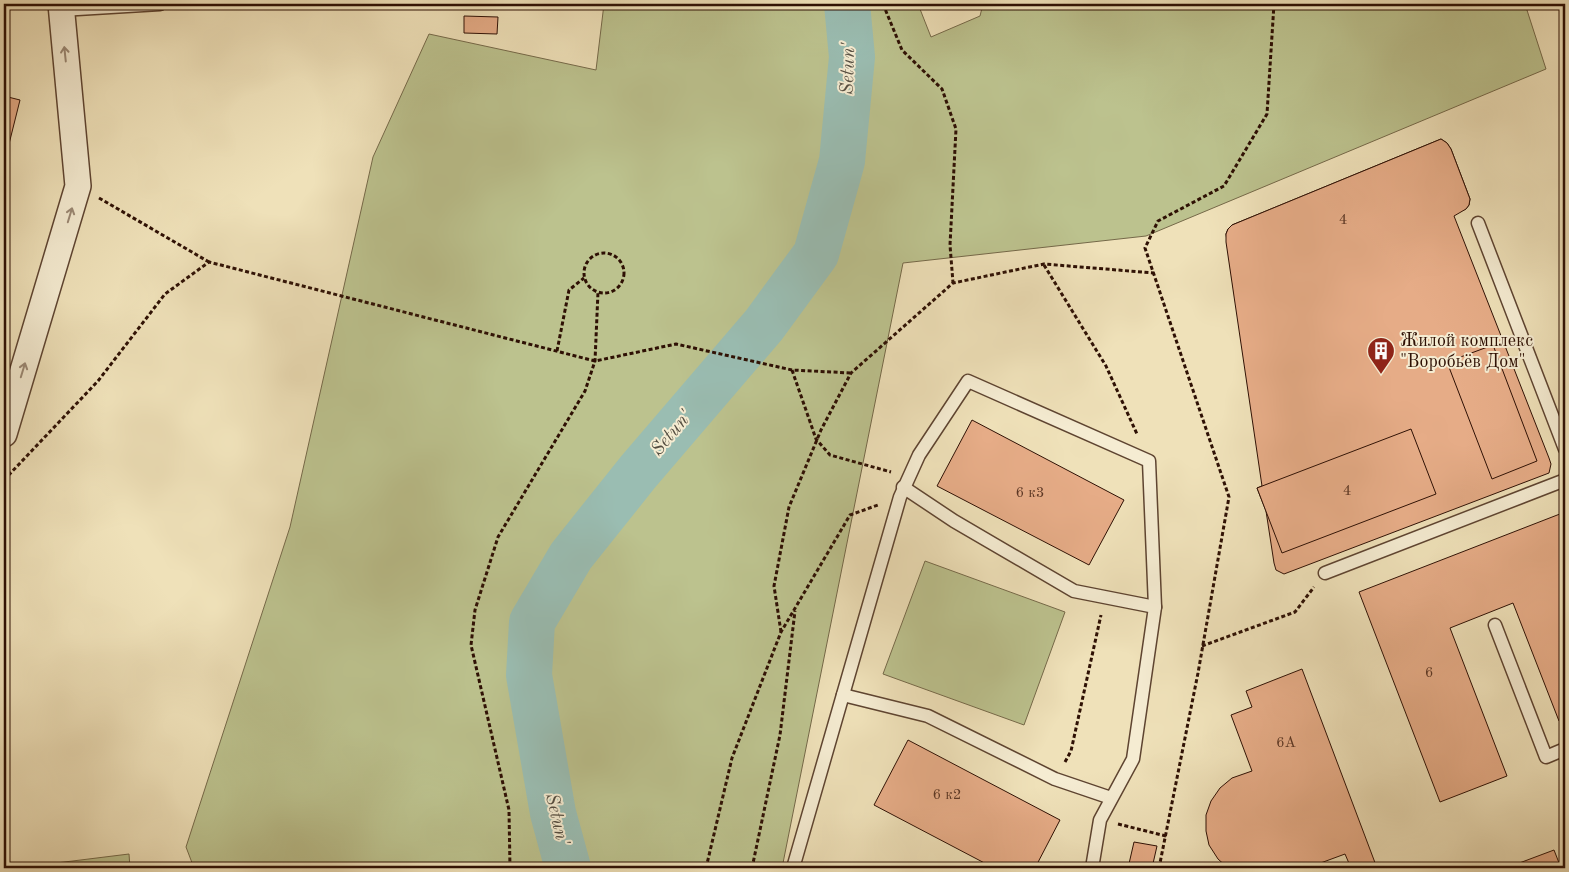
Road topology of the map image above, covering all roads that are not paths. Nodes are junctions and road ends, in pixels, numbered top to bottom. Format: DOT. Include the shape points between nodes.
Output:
graph roads {
  1 [pos="160,4"];
  2 [pos="61,7"];
  3 [pos="1478,223"];
  4 [pos="4,434"];
  5 [pos="1565,448"];
  6 [pos="1565,480"];
  7 [pos="904,487"];
  8 [pos="1325,573"];
  9 [pos="1155,607"];
  10 [pos="1495,625"];
  11 [pos="843,695"];
  12 [pos="1565,749"];
  13 [pos="1112,798"];
  14 [pos="793,868"];
  15 [pos="1092,868"];
  1 -- 2 [label="lane"];
  4 -- 2 [label="street, one-way" via="78,186"];
  3 -- 5 [label="lane"];
  6 -- 8 [label="lane"];
  7 -- 9 [label="lane" via="954,521 1074,591"];
  7 -- 9 [label="lane" via="919,455 968,382 1149,461"];
  7 -- 11 [label="lane"];
  9 -- 13 [label="lane" via="1133,759"];
  10 -- 12 [label="lane" via="1546,757"];
  11 -- 13 [label="lane" via="928,716 1055,779"];
  11 -- 14 [label="lane"];
  13 -- 15 [label="lane" via="1100,820"];
}
